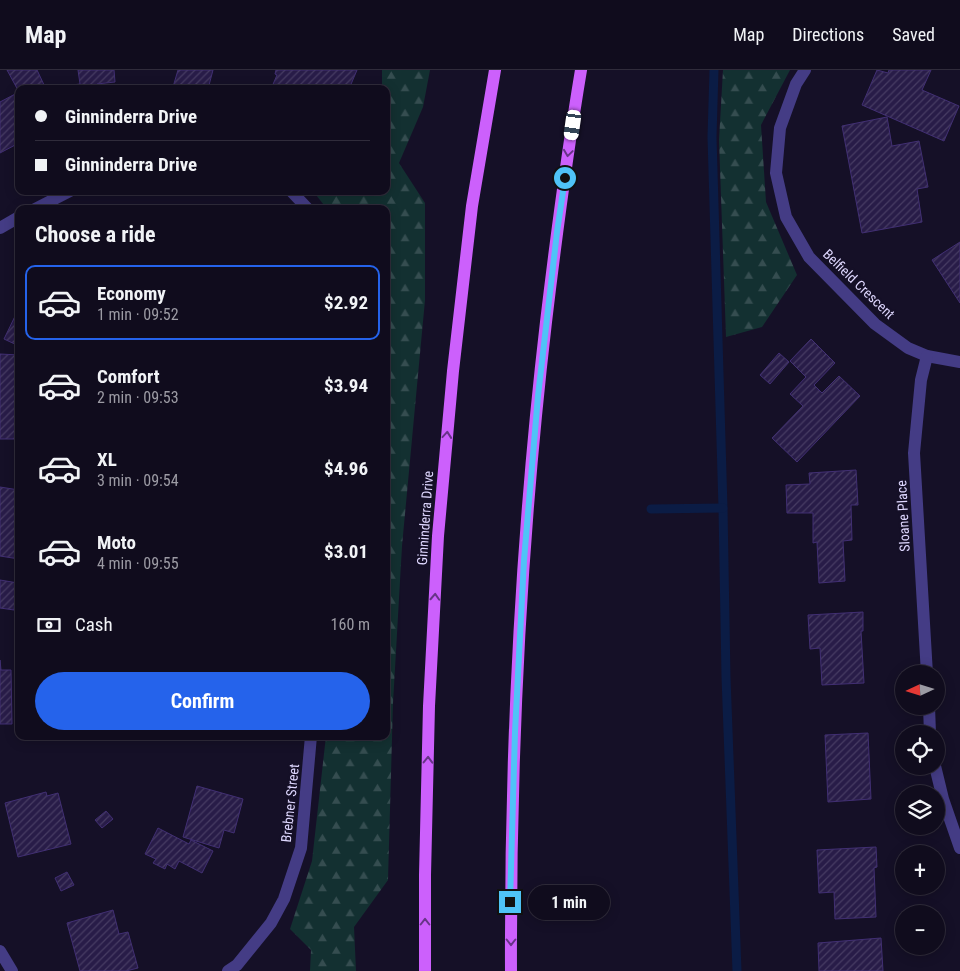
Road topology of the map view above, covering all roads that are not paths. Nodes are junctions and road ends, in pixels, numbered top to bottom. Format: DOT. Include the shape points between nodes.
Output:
graph roads {
  1 [pos="495,70"];
  2 [pos="581,70"];
  3 [pos="805,70"];
  4 [pos="62,195"];
  5 [pos="295,195"];
  6 [pos="43,205"];
  7 [pos="304,205"];
  8 [pos="15,219"];
  9 [pos="0,228"];
  10 [pos="927,356"];
  11 [pos="960,362"];
  12 [pos="926,665"];
  13 [pos="311,740"];
  14 [pos="937,775"];
  15 [pos="960,848"];
  16 [pos="0,951"];
  17 [pos="12,971"];
  18 [pos="228,971"];
  19 [pos="425,971"];
  20 [pos="511,971"];
  19 -- 1 [label="main road, Ginninderra Drive, one-way" via="429,706 438,536 470,225"];
  2 -- 20 [label="main road, one-way" via="557,232 524,560 515,732"];
  3 -- 10 [label="street, Belfield Crescent" via="796,84 780,128 776,173 786,217 809,258 875,324 908,348"];
  4 -- 6 [label="street"];
  5 -- 7 [label="street"];
  8 -- 9 [label="street"];
  10 -- 11 [label="street, Belfield Crescent"];
  10 -- 12 [label="street, Sloane Place" via="920,380 914,454"];
  13 -- 18 [label="street, Brebner Street" via="301,848 284,899 271,923 237,965"];
  14 -- 15 [label="street"];
  16 -- 17 [label="street"];
}
